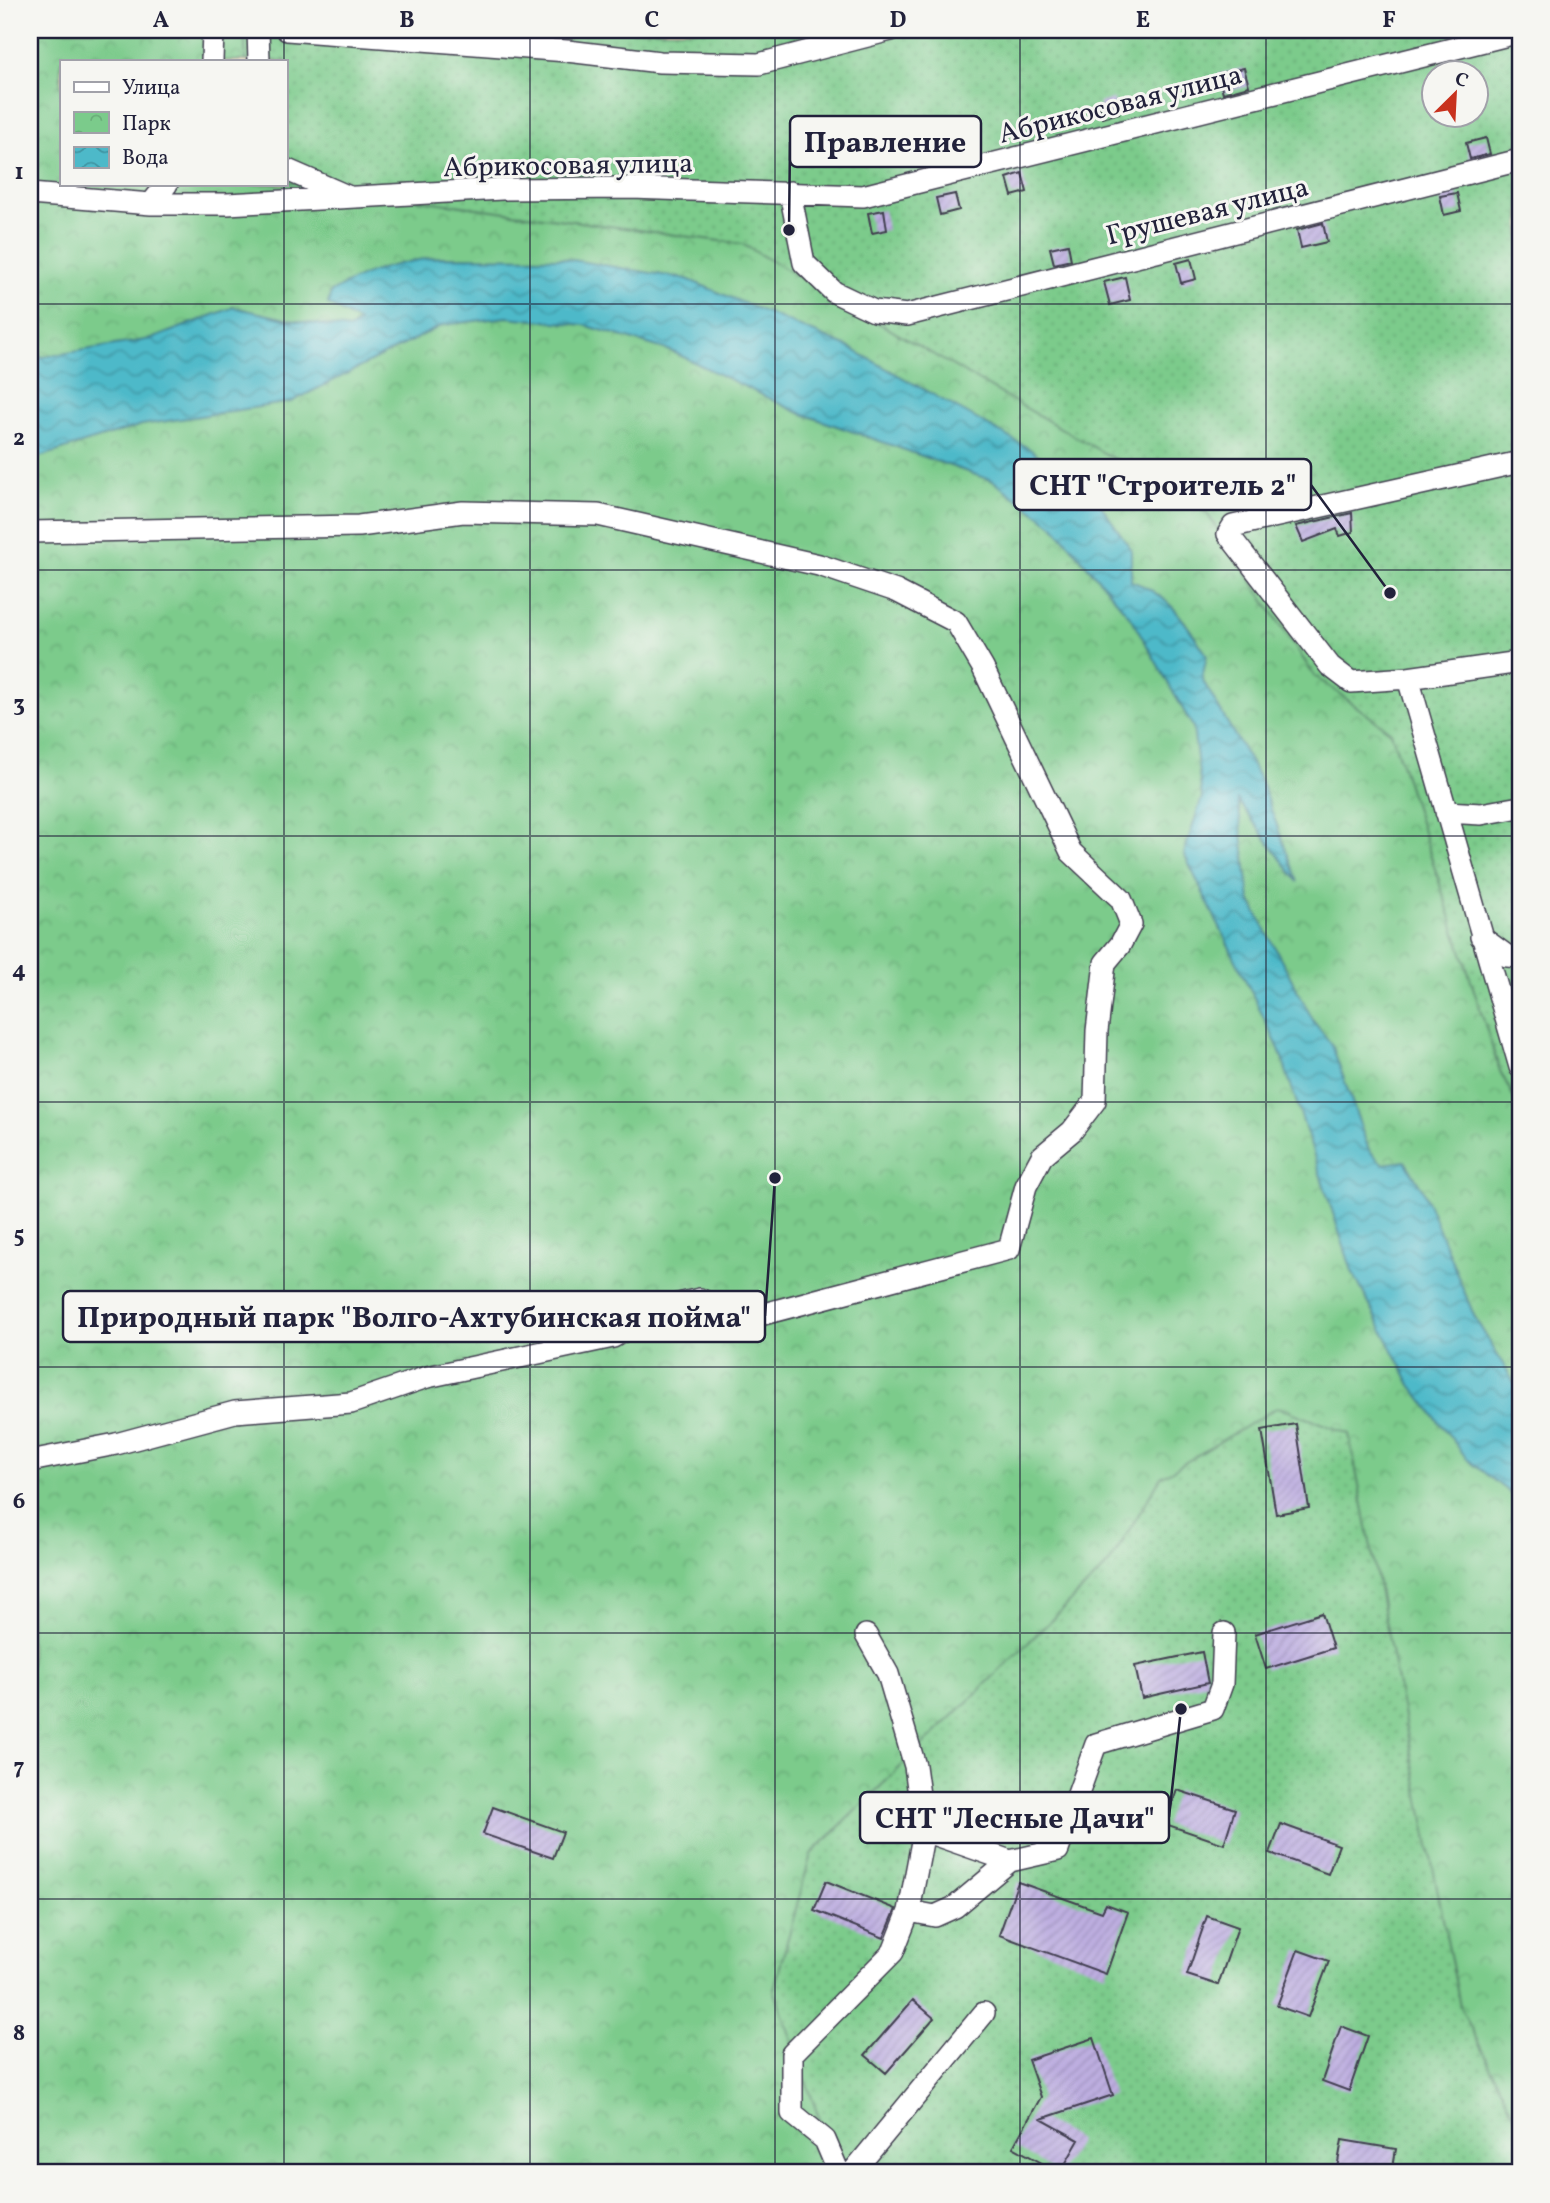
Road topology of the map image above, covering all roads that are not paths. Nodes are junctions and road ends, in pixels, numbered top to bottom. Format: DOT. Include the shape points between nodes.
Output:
graph roads {
  1 [pos="212,30"];
  2 [pos="258,30"];
  3 [pos="286,30"];
  4 [pos="891,30"];
  5 [pos="1520,32"];
  6 [pos="212,60"];
  7 [pos="259,60"];
  8 [pos="1520,160"];
  9 [pos="287,170"];
  10 [pos="165,186"];
  11 [pos="790,192"];
  12 [pos="30,194"];
  13 [pos="352,199"];
  14 [pos="151,204"];
  15 [pos="1520,462"];
  16 [pos="30,532"];
  17 [pos="1520,662"];
  18 [pos="1408,678"];
  19 [pos="1520,807"];
  20 [pos="1446,812"];
  21 [pos="1481,937"];
  22 [pos="1520,957"];
  23 [pos="1520,1067"];
  24 [pos="30,1461"];
  25 [pos="1224,1633"];
  26 [pos="866,1635"];
  27 [pos="923,1831"];
  28 [pos="1010,1861"];
  29 [pos="909,1911"];
  30 [pos="984,2013"];
  31 [pos="839,2173"];
  32 [pos="852,2173"];
  1 -- 6 [label="street"];
  2 -- 7 [label="street"];
  3 -- 4 [label="street" via="660,62 759,64"];
  5 -- 11 [label="street, Абрикосовая улица" via="863,196"];
  8 -- 11 [label="street, Грушевая улица" via="907,315 874,311 834,292 804,263"];
  9 -- 13 [label="street"];
  10 -- 14 [label="street"];
  11 -- 13 [label="street, Абрикосовая улица" via="502,189"];
  12 -- 14 [label="street, Абрикосовая улица"];
  13 -- 14 [label="street, Абрикосовая улица"];
  15 -- 18 [label="street" via="1229,529 1228,534 1330,666 1351,682"];
  16 -- 24 [label="street" via="359,526 463,512 598,515 819,565 896,591 957,622 1071,852 1121,899 1131,924 1105,963 1095,1101 1072,1132 1042,1156 1026,1186 1009,1250 737,1321 700,1299 658,1309 613,1337 427,1377 351,1403 235,1412"];
  17 -- 18 [label="street"];
  18 -- 20 [label="street"];
  19 -- 20 [label="street" via="1481,814"];
  20 -- 21 [label="street"];
  21 -- 22 [label="street" via="1507,956"];
  21 -- 23 [label="street"];
  25 -- 28 [label="street" via="1222,1684 1213,1709 1096,1744 1058,1850"];
  26 -- 27 [label="street" via="888,1674 911,1753"];
  27 -- 28 [label="street"];
  27 -- 29 [label="street"];
  28 -- 29 [label="street" via="955,1907 935,1916"];
  29 -- 31 [label="street" via="893,1952 792,2054 792,2113 825,2140"];
  30 -- 32 [label="street"];
}
